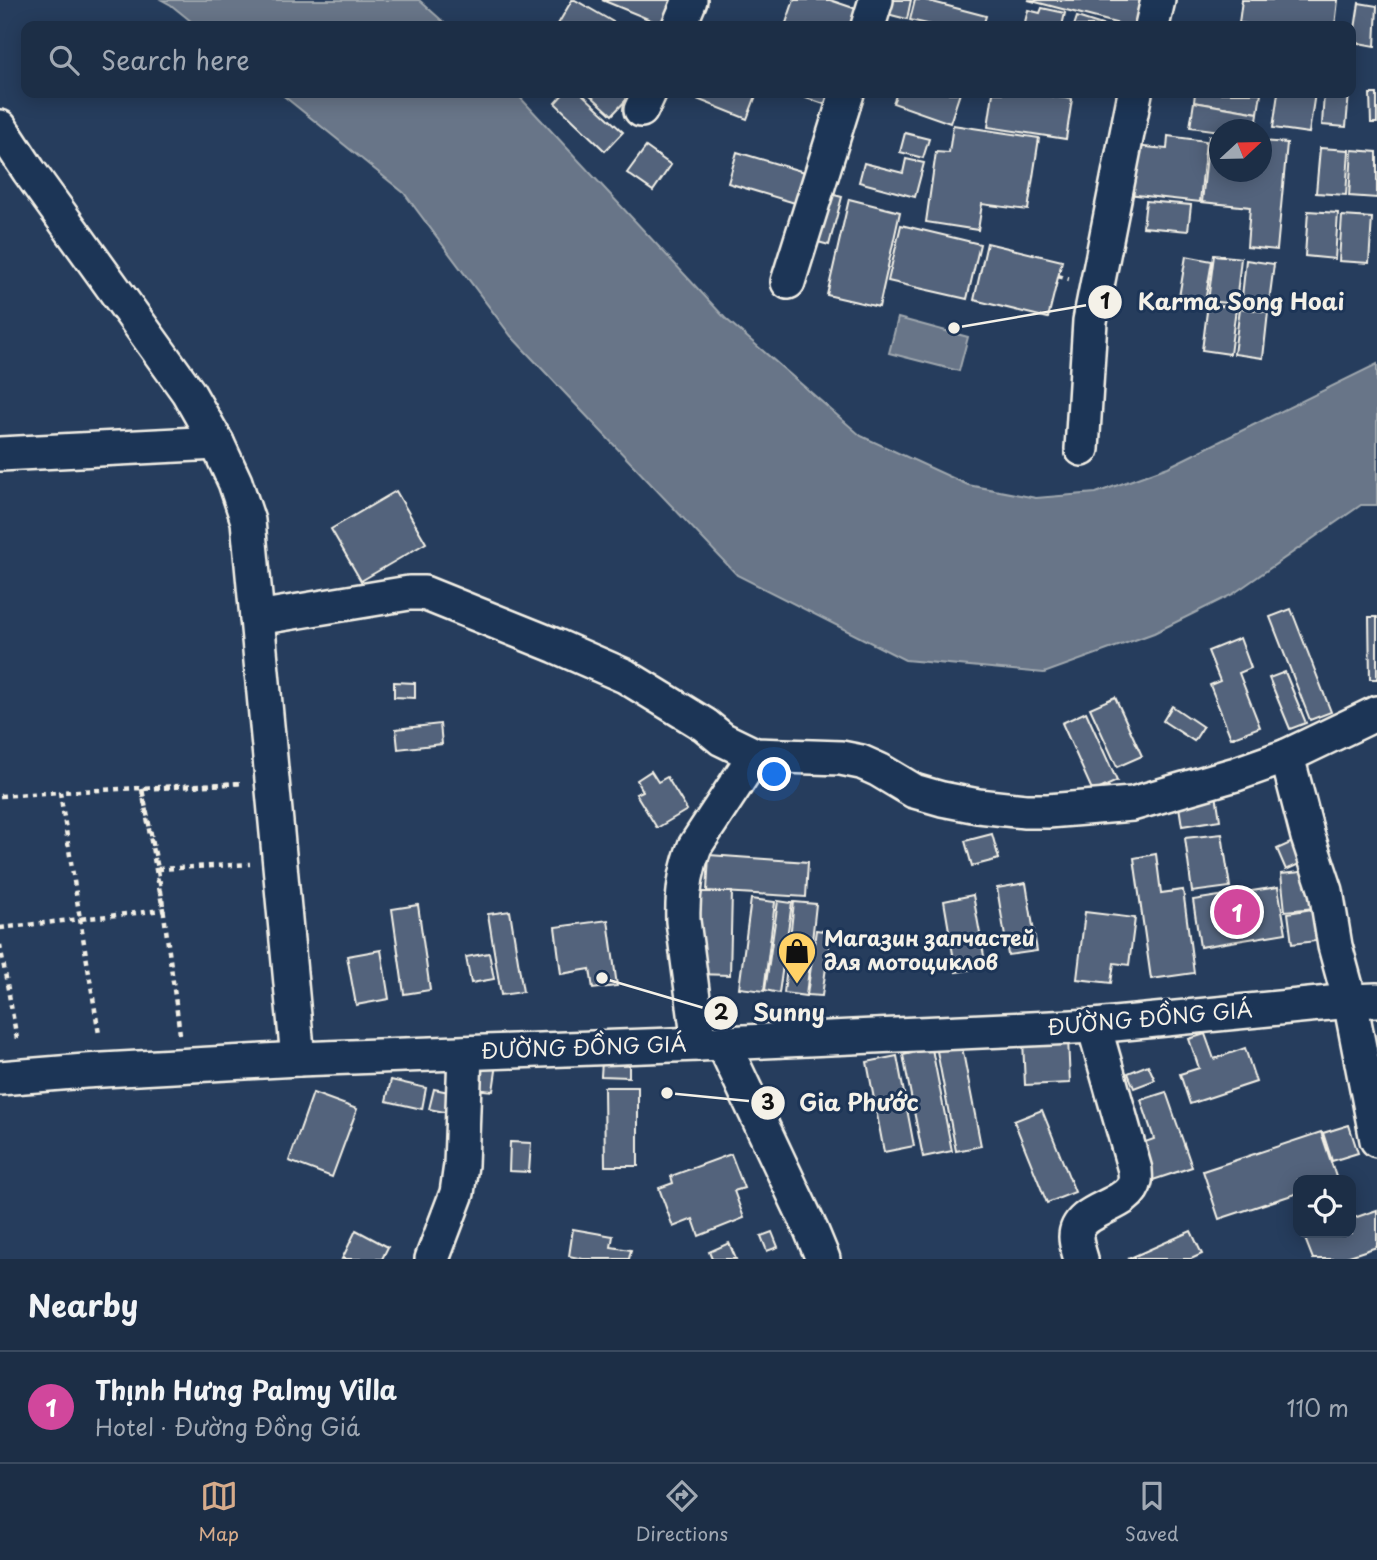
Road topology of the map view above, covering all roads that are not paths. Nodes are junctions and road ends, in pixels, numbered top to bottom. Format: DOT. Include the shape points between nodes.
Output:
graph roads {
  1 [pos="690,0"];
  2 [pos="876,0"];
  3 [pos="1158,0"];
  4 [pos="680,21"];
  5 [pos="870,21"];
  6 [pos="1153,21"];
  7 [pos="845,98"];
  8 [pos="1134,98"];
  9 [pos="0,127"];
  10 [pos="788,282"];
  11 [pos="217,443"];
  12 [pos="1082,449"];
  13 [pos="0,454"];
  14 [pos="257,618"];
  15 [pos="1377,713"];
  16 [pos="755,755"];
  17 [pos="1287,756"];
  18 [pos="1364,1000"];
  19 [pos="1094,1026"];
  20 [pos="711,1044"];
  21 [pos="465,1053"];
  22 [pos="298,1059"];
  23 [pos="0,1078"];
  24 [pos="1377,1140"];
  25 [pos="432,1259"];
  26 [pos="823,1259"];
  27 [pos="1081,1259"];
  1 -- 4 [label="street"];
  2 -- 5 [label="street"];
  3 -- 6 [label="street"];
  7 -- 10 [label="street"];
  8 -- 12 [label="street" via="1090,321"];
  9 -- 11 [label="street" via="188,392"];
  11 -- 13 [label="street"];
  11 -- 14 [label="street" via="248,521"];
  14 -- 16 [label="street" via="424,593 625,676"];
  14 -- 22 [label="street"];
  15 -- 17 [label="street"];
  16 -- 17 [label="street" via="861,762 914,791 1025,811 1132,804"];
  16 -- 20 [label="street" via="695,846 684,881 683,921"];
  17 -- 18 [label="street" via="1326,891 1335,946"];
  18 -- 19 [label="street, ĐƯỜNG ĐỒNG GIÁ"];
  18 -- 24 [label="street"];
  19 -- 20 [label="street, ĐƯỜNG ĐỒNG GIÁ"];
  19 -- 27 [label="street" via="1135,1183 1123,1197 1077,1228"];
  20 -- 21 [label="street, ĐƯỜNG ĐỒNG GIÁ"];
  20 -- 26 [label="street"];
  21 -- 22 [label="street, ĐƯỜNG ĐỒNG GIÁ"];
  21 -- 25 [label="street" via="457,1193"];
  22 -- 23 [label="street, ĐƯỜNG ĐỒNG GIÁ"];
}
